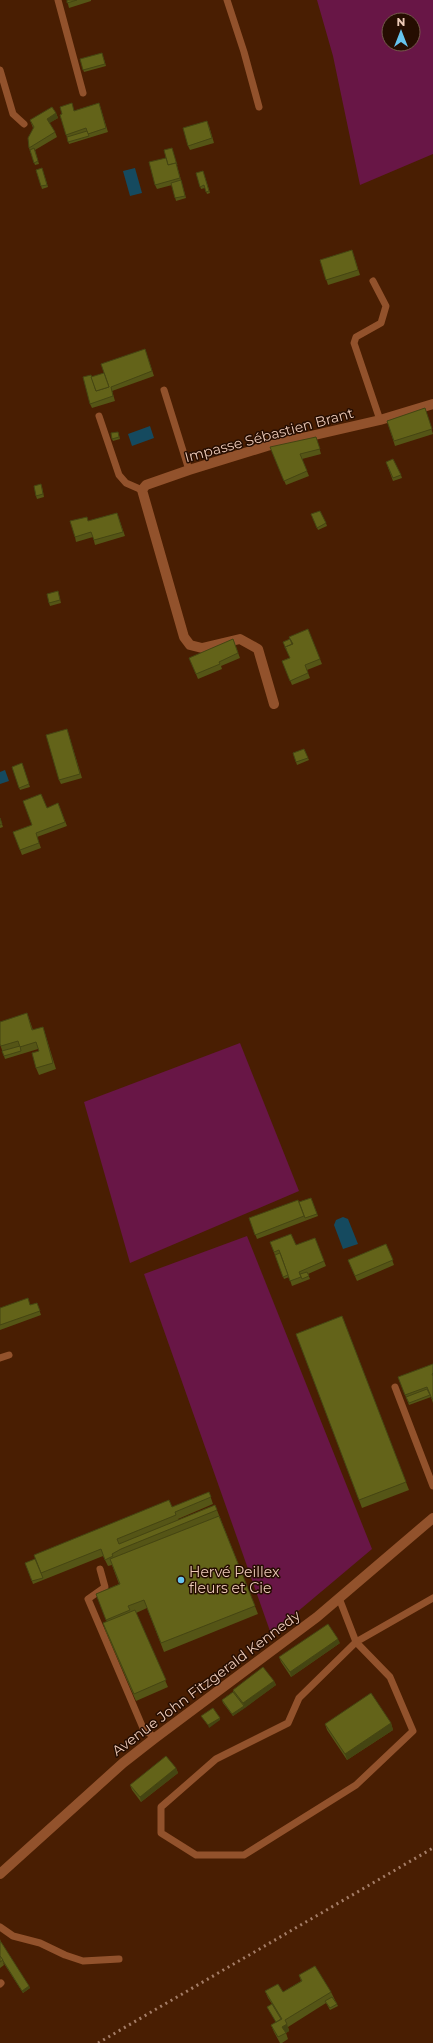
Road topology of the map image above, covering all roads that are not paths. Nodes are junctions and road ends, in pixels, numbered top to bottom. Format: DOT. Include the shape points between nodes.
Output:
graph roads {
  1 [pos="58,0"];
  2 [pos="227,0"];
  3 [pos="0,70"];
  4 [pos="84,93"];
  5 [pos="259,107"];
  6 [pos="24,124"];
  7 [pos="373,281"];
  8 [pos="164,390"];
  9 [pos="433,404"];
  10 [pos="99,416"];
  11 [pos="380,420"];
  12 [pos="188,470"];
  13 [pos="142,490"];
  14 [pos="274,704"];
  15 [pos="9,1355"];
  16 [pos="0,1358"];
  17 [pos="395,1387"];
  18 [pos="433,1486"];
  19 [pos="433,1518"];
  20 [pos="100,1569"];
  21 [pos="339,1598"];
  22 [pos="433,1598"];
  23 [pos="356,1642"];
  24 [pos="155,1738"];
  25 [pos="0,1874"];
  26 [pos="0,1927"];
  27 [pos="118,1959"];
  1 -- 4 [label="lane"];
  2 -- 5 [label="lane"];
  3 -- 6 [label="lane" via="13,114"];
  7 -- 11 [label="lane" via="386,306 381,323 356,337 354,343"];
  8 -- 12 [label="lane"];
  9 -- 11 [label="street, Impasse Sébastien Brant"];
  10 -- 13 [label="lane" via="119,476 126,483"];
  11 -- 12 [label="street, Impasse Sébastien Brant" via="268,446"];
  12 -- 13 [label="street, Impasse Sébastien Brant" via="146,485"];
  13 -- 14 [label="street" via="184,637 190,645 202,648 240,639 258,649"];
  15 -- 16 [label="lane"];
  17 -- 18 [label="lane"];
  19 -- 21 [label="street, Avenue John Fitzgerald Kennedy"];
  20 -- 24 [label="lane" via="105,1587 88,1599 143,1728"];
  21 -- 23 [label="lane"];
  21 -- 24 [label="street, Avenue John Fitzgerald Kennedy" via="311,1622"];
  22 -- 23 [label="lane"];
  23 -- 23 [label="lane" via="299,1698 288,1723 216,1759 161,1807 161,1833 196,1855 244,1855 356,1785 413,1730 390,1677"];
  24 -- 25 [label="street, Avenue John Fitzgerald Kennedy"];
  26 -- 27 [label="lane" via="13,1936 40,1943 83,1961"];
}
